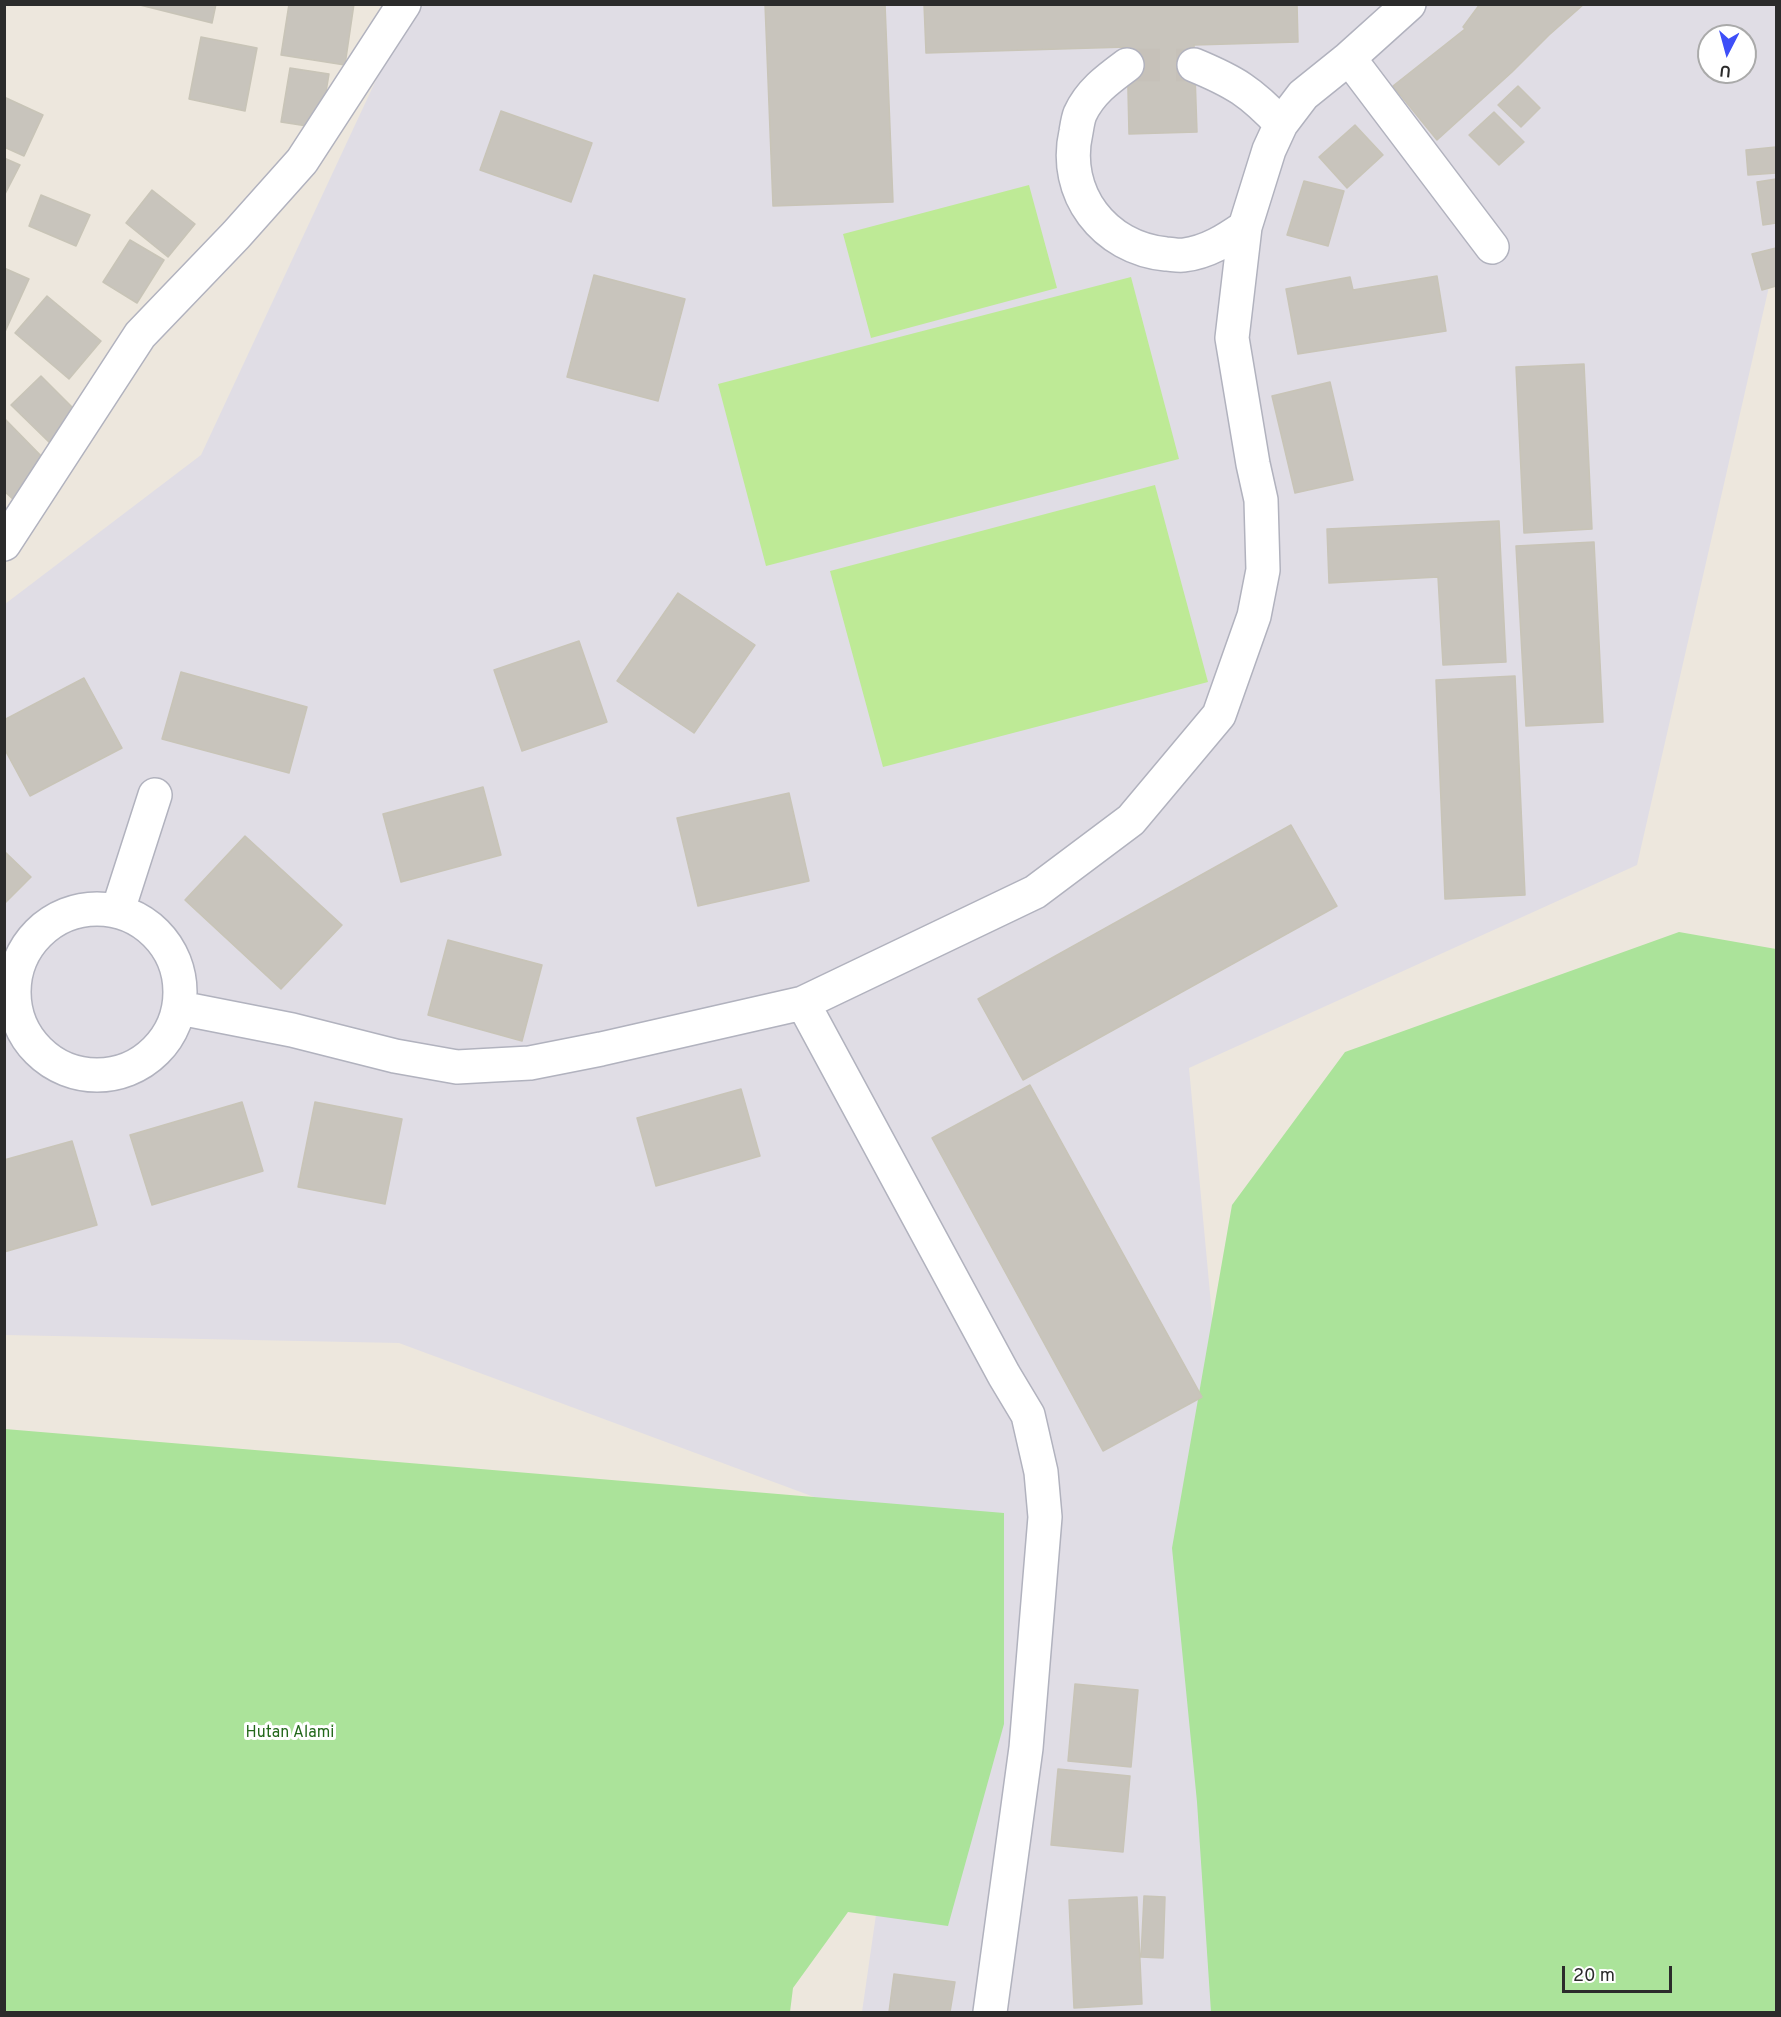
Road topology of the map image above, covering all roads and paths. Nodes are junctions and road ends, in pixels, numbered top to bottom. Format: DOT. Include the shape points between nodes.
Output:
graph roads {
  1 [pos="404,4"];
  2 [pos="1409,4"];
  3 [pos="1349,58"];
  4 [pos="1126,65"];
  5 [pos="1194,65"];
  6 [pos="1281,124"];
  7 [pos="1245,227"];
  8 [pos="1492,247"];
  9 [pos="4,544"];
  10 [pos="155,795"];
  11 [pos="118,910"];
  12 [pos="803,1003"];
  13 [pos="180,1008"];
  14 [pos="990,2013"];
  1 -- 9 [label="street" via="302,161 140,335"];
  2 -- 3 [label="street"];
  3 -- 6 [label="street" via="1303,95"];
  3 -- 8 [label="street"];
  4 -- 7 [label="street" via="1099,86 1080,115 1072,149 1076,183 1091,214 1116,238 1148,252 1183,255 1216,247"];
  5 -- 6 [label="street" via="1257,98"];
  6 -- 7 [label="street"];
  7 -- 12 [label="street" via="1232,338 1262,500 1263,570 1254,616 1219,715 1131,820 1035,892"];
  10 -- 11 [label="street"];
  11 -- 13 [label="street" via="156,932 172,954 181,980"];
  11 -- 13 [label="street" via="78,910 50,922 28,943 15,969 13,999 21,1028 39,1052 63,1069 93,1076 123,1071 149,1058 169,1035"];
  12 -- 13 [label="street" via="530,1063 457,1067"];
  12 -- 14 [label="street" via="1028,1415 1041,1473 1045,1517 1026,1748"];
}
